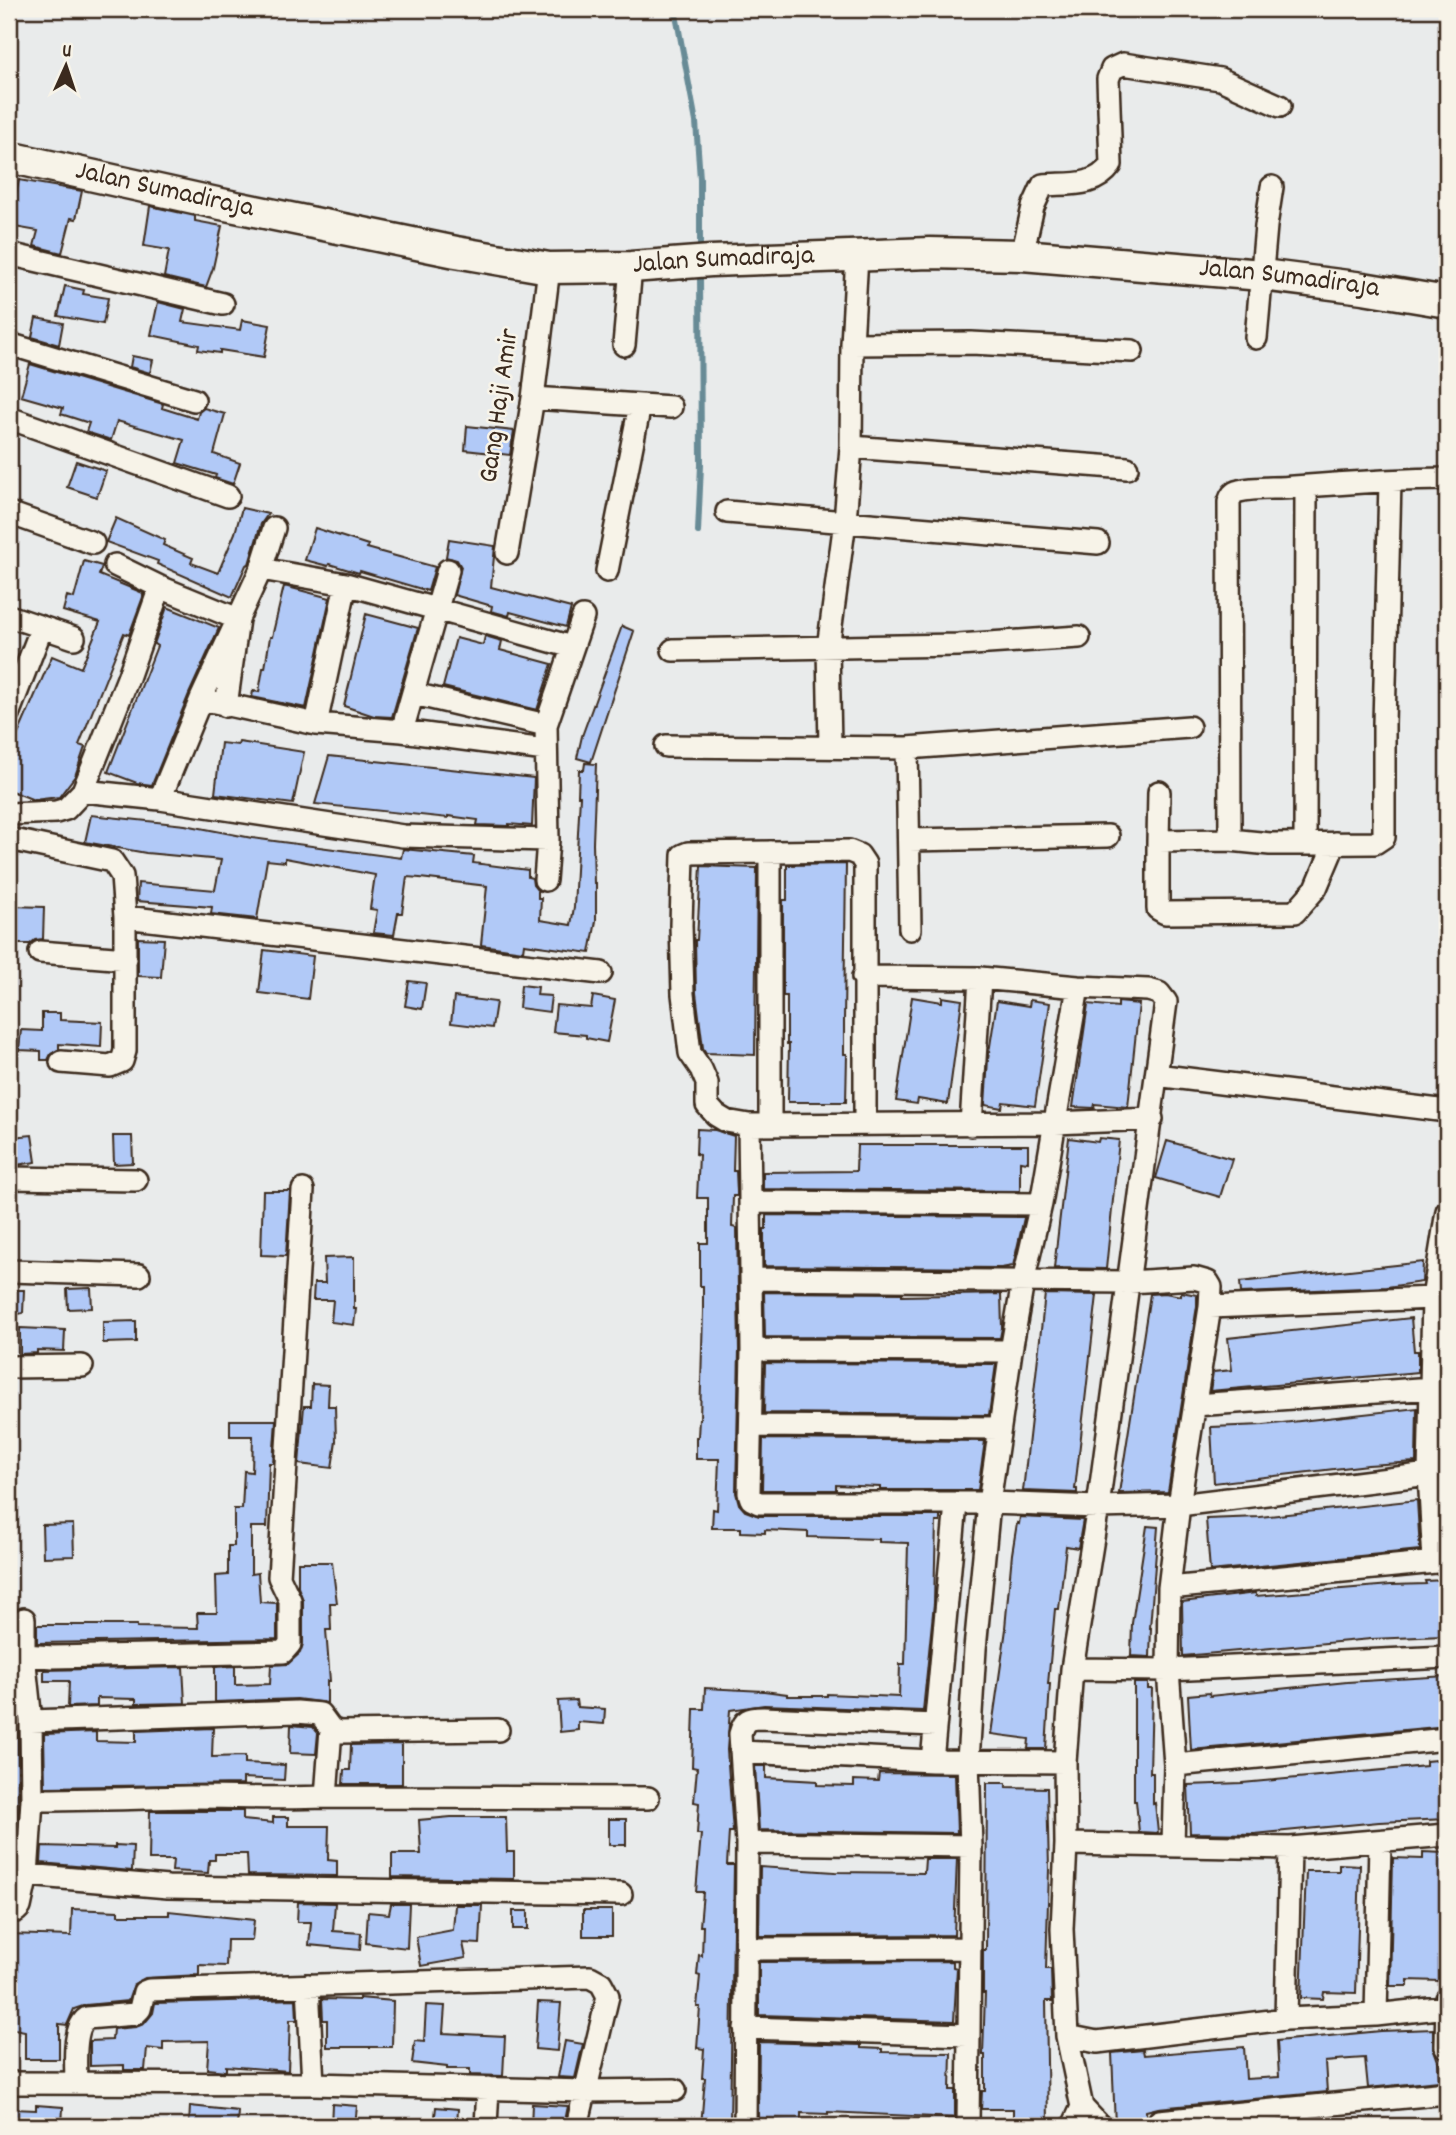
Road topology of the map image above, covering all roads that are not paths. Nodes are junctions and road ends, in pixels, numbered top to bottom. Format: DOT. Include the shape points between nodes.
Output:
graph roads {
  1 [pos="1280,106"];
  2 [pos="9,157"];
  3 [pos="1272,187"];
  4 [pos="9,254"];
  5 [pos="1022,255"];
  6 [pos="857,257"];
  7 [pos="631,267"];
  8 [pos="549,268"];
  9 [pos="1262,275"];
  10 [pos="1447,302"];
  11 [pos="223,304"];
  12 [pos="1256,338"];
  13 [pos="9,344"];
  14 [pos="852,344"];
  15 [pos="624,345"];
  16 [pos="1132,351"];
  17 [pos="533,398"];
  18 [pos="194,400"];
  19 [pos="640,405"];
  20 [pos="671,407"];
  21 [pos="9,418"];
  22 [pos="851,447"];
  23 [pos="1127,468"];
  24 [pos="1447,479"];
  25 [pos="1390,481"];
  26 [pos="1306,486"];
  27 [pos="228,496"];
  28 [pos="727,512"];
  29 [pos="9,513"];
  30 [pos="845,521"];
  31 [pos="274,528"];
  32 [pos="93,543"];
  33 [pos="1098,543"];
  34 [pos="507,553"];
  35 [pos="115,565"];
  36 [pos="261,569"];
  37 [pos="448,570"];
  38 [pos="607,570"];
  39 [pos="346,584"];
  40 [pos="160,587"];
  41 [pos="436,608"];
  42 [pos="9,616"];
  43 [pos="583,617"];
  44 [pos="238,619"];
  45 [pos="42,627"];
  46 [pos="1079,637"];
  47 [pos="74,638"];
  48 [pos="572,647"];
  49 [pos="828,648"];
  50 [pos="673,650"];
  51 [pos="414,694"];
  52 [pos="201,699"];
  53 [pos="226,706"];
  54 [pos="9,712"];
  55 [pos="316,724"];
  56 [pos="545,724"];
  57 [pos="1189,727"];
  58 [pos="402,731"];
  59 [pos="666,746"];
  60 [pos="830,746"];
  61 [pos="907,748"];
  62 [pos="545,750"];
  63 [pos="83,791"];
  64 [pos="1159,792"];
  65 [pos="160,799"];
  66 [pos="9,814"];
  67 [pos="1108,836"];
  68 [pos="9,839"];
  69 [pos="548,840"];
  70 [pos="909,840"];
  71 [pos="1230,840"];
  72 [pos="1158,841"];
  73 [pos="1335,843"];
  74 [pos="1305,844"];
  75 [pos="770,852"];
  76 [pos="545,880"];
  77 [pos="125,917"];
  78 [pos="910,929"];
  79 [pos="40,952"];
  80 [pos="126,959"];
  81 [pos="601,972"];
  82 [pos="863,977"];
  83 [pos="980,978"];
  84 [pos="1078,988"];
  85 [pos="61,1062"];
  86 [pos="1156,1074"];
  87 [pos="1447,1111"];
  88 [pos="1152,1119"];
  89 [pos="865,1123"];
  90 [pos="1055,1123"];
  91 [pos="760,1124"];
  92 [pos="971,1125"];
  93 [pos="9,1178"];
  94 [pos="136,1180"];
  95 [pos="303,1190"];
  96 [pos="752,1202"];
  97 [pos="1041,1204"];
  98 [pos="1447,1211"];
  99 [pos="9,1270"];
  100 [pos="139,1275"];
  101 [pos="752,1279"];
  102 [pos="1023,1282"];
  103 [pos="1129,1282"];
  104 [pos="1433,1298"];
  105 [pos="1210,1307"];
  106 [pos="752,1350"];
  107 [pos="1011,1351"];
  108 [pos="82,1366"];
  109 [pos="9,1367"];
  110 [pos="1432,1388"];
  111 [pos="1195,1405"];
  112 [pos="751,1426"];
  113 [pos="999,1428"];
  114 [pos="1429,1474"];
  115 [pos="989,1503"];
  116 [pos="956,1504"];
  117 [pos="1179,1505"];
  118 [pos="1098,1507"];
  119 [pos="1441,1561"];
  120 [pos="1170,1588"];
  121 [pos="24,1619"];
  122 [pos="24,1654"];
  123 [pos="1447,1657"];
  124 [pos="1072,1669"];
  125 [pos="1168,1670"];
  126 [pos="31,1721"];
  127 [pos="935,1725"];
  128 [pos="331,1729"];
  129 [pos="498,1730"];
  130 [pos="1447,1739"];
  131 [pos="741,1752"];
  132 [pos="932,1761"];
  133 [pos="968,1761"];
  134 [pos="1065,1762"];
  135 [pos="1175,1765"];
  136 [pos="326,1797"];
  137 [pos="648,1798"];
  138 [pos="32,1800"];
  139 [pos="1447,1835"];
  140 [pos="1380,1842"];
  141 [pos="747,1843"];
  142 [pos="1066,1844"];
  143 [pos="971,1846"];
  144 [pos="1173,1846"];
  145 [pos="1290,1848"];
  146 [pos="27,1875"];
  147 [pos="621,1894"];
  148 [pos="9,1912"];
  149 [pos="970,1948"];
  150 [pos="747,1949"];
  151 [pos="307,1985"];
  152 [pos="1447,1999"];
  153 [pos="1447,2007"];
  154 [pos="1376,2015"];
  155 [pos="1286,2019"];
  156 [pos="745,2028"];
  157 [pos="967,2035"];
  158 [pos="1068,2036"];
  159 [pos="1446,2047"];
  160 [pos="9,2083"];
  161 [pos="76,2083"];
  162 [pos="313,2084"];
  163 [pos="488,2088"];
  164 [pos="675,2090"];
  165 [pos="584,2091"];
  166 [pos="1447,2093"];
  167 [pos="1077,2117"];
  168 [pos="1159,2121"];
  169 [pos="1202,2122"];
  170 [pos="486,2126"];
  171 [pos="577,2126"];
  172 [pos="745,2126"];
  173 [pos="968,2126"];
  174 [pos="1100,2126"];
  1 -- 5 [label="street" via="1220,79 1123,64 1112,69 1108,79 1111,165 1094,181 1042,184"];
  2 -- 8 [label="street, Jalan Sumadiraja"];
  3 -- 9 [label="street"];
  4 -- 11 [label="street"];
  5 -- 6 [label="street, Jalan Sumadiraja"];
  5 -- 9 [label="street, Jalan Sumadiraja"];
  6 -- 7 [label="street, Jalan Sumadiraja"];
  6 -- 14 [label="street"];
  7 -- 8 [label="street, Jalan Sumadiraja"];
  7 -- 15 [label="street"];
  8 -- 17 [label="street, Gang Haji Amir"];
  9 -- 10 [label="street, Jalan Sumadiraja"];
  9 -- 12 [label="street"];
  13 -- 18 [label="street"];
  14 -- 16 [label="street" via="971,342"];
  14 -- 22 [label="street"];
  17 -- 19 [label="street"];
  17 -- 34 [label="street, Gang Haji Amir"];
  19 -- 20 [label="street"];
  19 -- 38 [label="street"];
  21 -- 27 [label="street"];
  22 -- 23 [label="street"];
  22 -- 30 [label="street"];
  24 -- 25 [label="street"];
  25 -- 26 [label="street"];
  25 -- 73 [label="street" via="1384,837 1375,843"];
  26 -- 71 [label="street" via="1237,491 1229,502"];
  26 -- 74 [label="street"];
  28 -- 30 [label="street"];
  29 -- 32 [label="street"];
  30 -- 33 [label="street"];
  30 -- 49 [label="street"];
  31 -- 36 [label="street"];
  35 -- 40 [label="street"];
  36 -- 39 [label="street"];
  36 -- 44 [label="street"];
  37 -- 41 [label="street"];
  39 -- 41 [label="street"];
  39 -- 55 [label="street"];
  40 -- 44 [label="street"];
  40 -- 63 [label="street"];
  41 -- 48 [label="street"];
  41 -- 51 [label="street"];
  42 -- 45 [label="street"];
  43 -- 48 [label="street"];
  44 -- 52 [label="street"];
  44 -- 53 [label="street"];
  45 -- 47 [label="street"];
  45 -- 54 [label="street"];
  46 -- 49 [label="street"];
  48 -- 56 [label="street"];
  49 -- 50 [label="street"];
  49 -- 60 [label="street"];
  51 -- 56 [label="street"];
  51 -- 58 [label="street"];
  52 -- 53 [label="street"];
  52 -- 65 [label="street"];
  53 -- 55 [label="street"];
  55 -- 58 [label="street"];
  56 -- 62 [label="street"];
  57 -- 61 [label="street"];
  58 -- 62 [label="street"];
  59 -- 60 [label="street"];
  60 -- 61 [label="street"];
  61 -- 70 [label="street"];
  62 -- 69 [label="street"];
  63 -- 65 [label="street"];
  63 -- 66 [label="street" via="66,809"];
  64 -- 72 [label="street"];
  65 -- 69 [label="street" via="403,836"];
  67 -- 70 [label="street"];
  68 -- 77 [label="street" via="112,861 122,876"];
  69 -- 76 [label="street"];
  70 -- 78 [label="street"];
  71 -- 72 [label="street"];
  71 -- 74 [label="street"];
  72 -- 73 [label="street" via="1158,909 1165,913 1295,912 1317,888"];
  73 -- 74 [label="street"];
  75 -- 82 [label="street" via="849,851 859,855 865,864"];
  75 -- 91 [label="street"];
  75 -- 91 [label="street" via="688,853 682,862 683,994 690,1053 707,1083 707,1105 716,1115 726,1121"];
  77 -- 80 [label="street"];
  77 -- 81 [label="street"];
  79 -- 80 [label="street"];
  80 -- 85 [label="street" via="122,1060 110,1066"];
  82 -- 83 [label="street"];
  82 -- 89 [label="street"];
  83 -- 84 [label="street"];
  83 -- 92 [label="street"];
  84 -- 86 [label="street" via="1159,993 1167,1002"];
  84 -- 90 [label="street"];
  86 -- 87 [label="street"];
  86 -- 88 [label="street"];
  88 -- 90 [label="street"];
  88 -- 103 [label="street"];
  89 -- 91 [label="street"];
  89 -- 92 [label="street"];
  90 -- 92 [label="street"];
  90 -- 97 [label="street"];
  91 -- 96 [label="street"];
  93 -- 94 [label="street"];
  95 -- 122 [label="street" via="279,1577 291,1607 287,1650"];
  96 -- 97 [label="street"];
  96 -- 101 [label="street"];
  97 -- 102 [label="street"];
  98 -- 104 [label="street"];
  99 -- 100 [label="street"];
  101 -- 102 [label="street"];
  101 -- 106 [label="street"];
  102 -- 103 [label="street"];
  102 -- 107 [label="street"];
  103 -- 105 [label="street" via="1194,1278 1208,1282"];
  103 -- 118 [label="street"];
  104 -- 105 [label="street"];
  104 -- 110 [label="street"];
  105 -- 111 [label="street"];
  106 -- 107 [label="street"];
  106 -- 112 [label="street"];
  107 -- 113 [label="street"];
  108 -- 109 [label="street"];
  110 -- 111 [label="street"];
  110 -- 114 [label="street"];
  111 -- 117 [label="street"];
  112 -- 113 [label="street"];
  112 -- 116 [label="street" via="748,1493 759,1503"];
  113 -- 115 [label="street"];
  114 -- 117 [label="street"];
  114 -- 119 [label="street"];
  115 -- 116 [label="street"];
  115 -- 118 [label="street"];
  115 -- 133 [label="street"];
  116 -- 127 [label="street"];
  117 -- 118 [label="street"];
  117 -- 120 [label="street"];
  118 -- 124 [label="street"];
  119 -- 120 [label="street"];
  120 -- 125 [label="street"];
  121 -- 122 [label="street"];
  122 -- 126 [label="street"];
  123 -- 125 [label="street"];
  124 -- 125 [label="street"];
  124 -- 134 [label="street"];
  125 -- 135 [label="street"];
  126 -- 128 [label="street" via="297,1712 320,1714"];
  126 -- 138 [label="street"];
  127 -- 131 [label="street" via="753,1718 743,1723"];
  127 -- 132 [label="street"];
  128 -- 129 [label="street"];
  128 -- 136 [label="street"];
  130 -- 135 [label="street"];
  131 -- 132 [label="street"];
  131 -- 141 [label="street"];
  132 -- 133 [label="street"];
  133 -- 134 [label="street"];
  133 -- 143 [label="street"];
  134 -- 142 [label="street"];
  135 -- 144 [label="street"];
  136 -- 137 [label="street"];
  136 -- 138 [label="street"];
  138 -- 146 [label="street"];
  139 -- 140 [label="street"];
  140 -- 145 [label="street"];
  140 -- 154 [label="street"];
  141 -- 143 [label="street"];
  141 -- 150 [label="street"];
  142 -- 144 [label="street"];
  142 -- 158 [label="street" via="1062,1929"];
  143 -- 149 [label="street"];
  144 -- 145 [label="street"];
  145 -- 155 [label="street"];
  146 -- 147 [label="street" via="168,1887"];
  146 -- 148 [label="street" via="20,1907"];
  149 -- 150 [label="street"];
  149 -- 157 [label="street"];
  150 -- 156 [label="street"];
  151 -- 161 [label="street" via="144,1992 135,2014 80,2022"];
  151 -- 162 [label="street"];
  151 -- 165 [label="street" via="590,1977 601,1983 608,1996"];
  152 -- 153 [label="street"];
  153 -- 154 [label="street"];
  153 -- 159 [label="street"];
  154 -- 155 [label="street"];
  155 -- 158 [label="street" via="1097,2042"];
  156 -- 157 [label="street"];
  156 -- 172 [label="street"];
  157 -- 173 [label="street"];
  158 -- 167 [label="street"];
  160 -- 161 [label="street"];
  161 -- 162 [label="street"];
  162 -- 163 [label="street"];
  163 -- 165 [label="street"];
  163 -- 170 [label="street"];
  164 -- 165 [label="street"];
  165 -- 171 [label="street"];
  166 -- 169 [label="street"];
  167 -- 174 [label="street"];
  168 -- 169 [label="street"];
}
